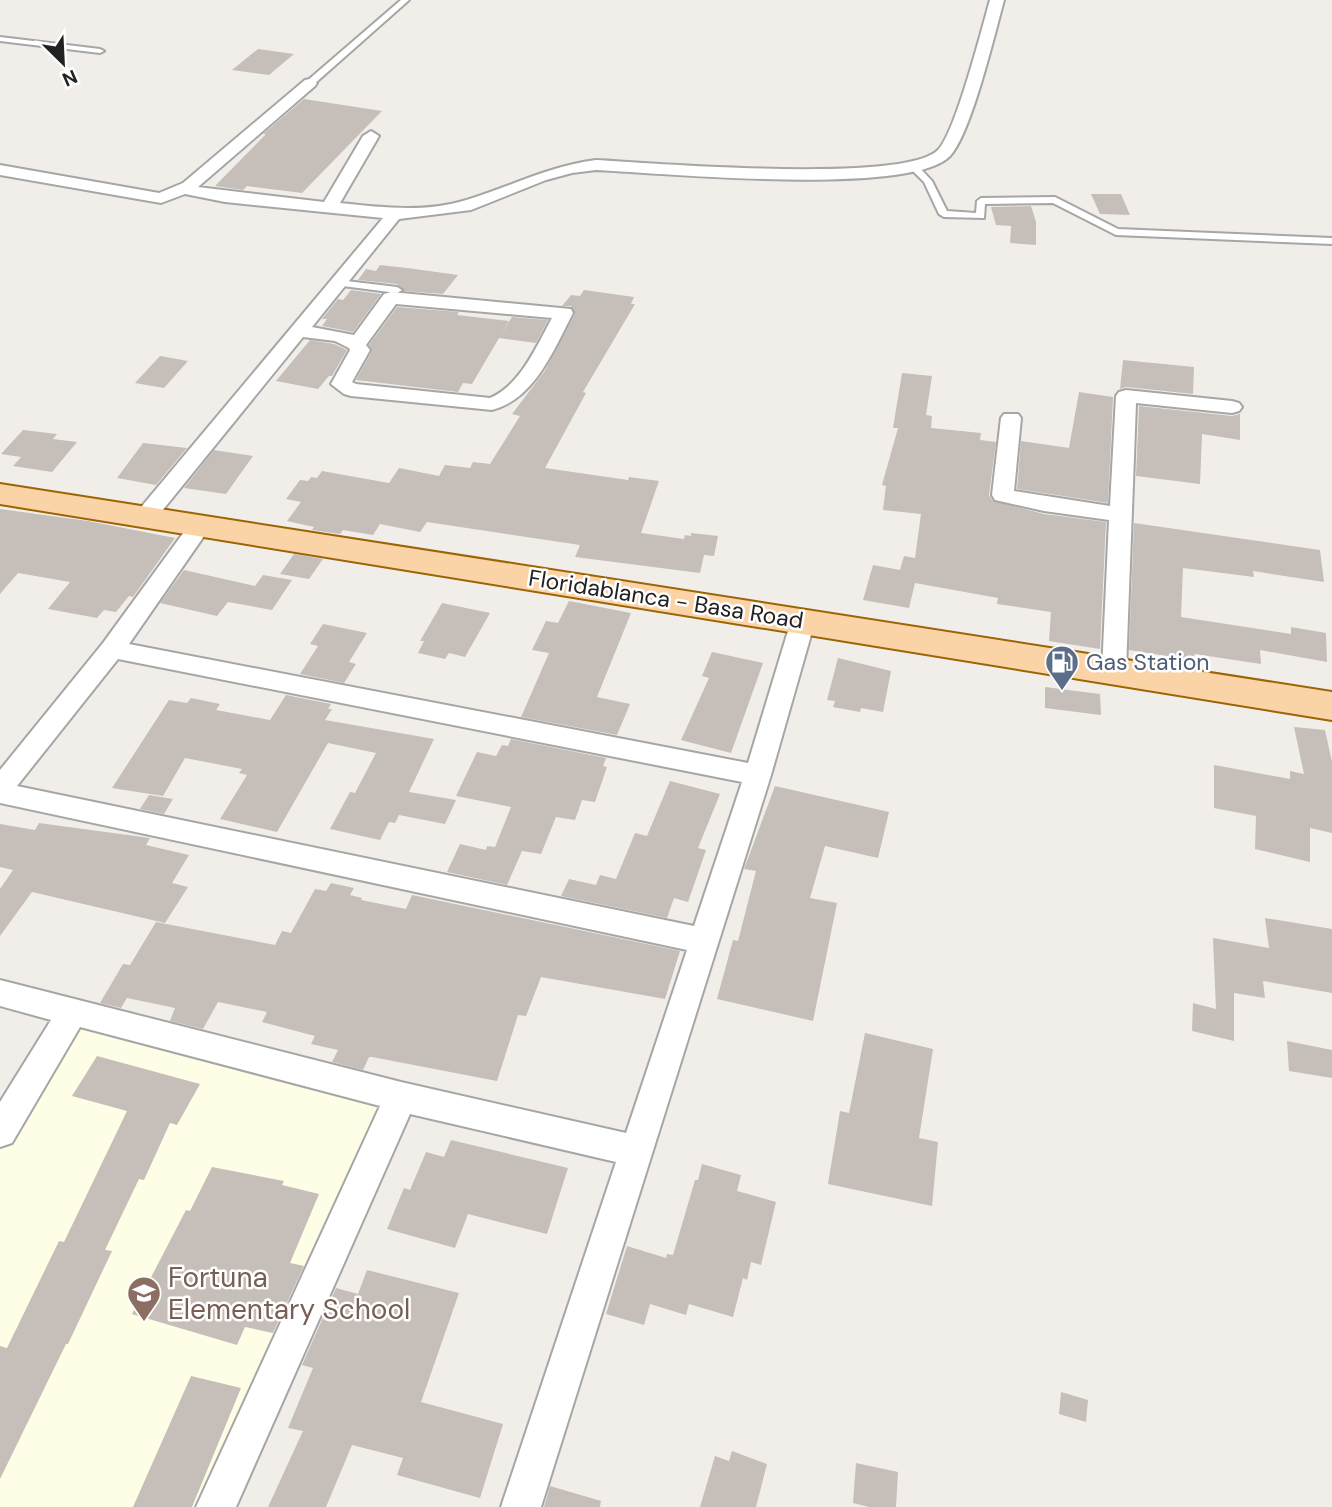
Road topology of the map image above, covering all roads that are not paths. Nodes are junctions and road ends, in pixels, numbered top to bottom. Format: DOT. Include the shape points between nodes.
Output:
graph roads {
  1 [pos="405,0"];
  2 [pos="997,0"];
  3 [pos="0,39"];
  4 [pos="100,51"];
  5 [pos="310,83"];
  6 [pos="371,136"];
  7 [pos="915,168"];
  8 [pos="0,170"];
  9 [pos="189,186"];
  10 [pos="329,207"];
  11 [pos="393,216"];
  12 [pos="1332,241"];
  13 [pos="338,283"];
  14 [pos="397,290"];
  15 [pos="299,331"];
  16 [pos="357,345"];
  17 [pos="1232,407"];
  18 [pos="1011,418"];
  19 [pos="0,494"];
  20 [pos="1122,515"];
  21 [pos="145,517"];
  22 [pos="200,526"];
  23 [pos="803,621"];
  24 [pos="112,649"];
  25 [pos="1114,671"];
  26 [pos="1332,706"];
  27 [pos="758,775"];
  28 [pos="0,791"];
  29 [pos="705,941"];
  30 [pos="0,993"];
  31 [pos="72,1013"];
  32 [pos="401,1097"];
  33 [pos="0,1132"];
  34 [pos="636,1151"];
  35 [pos="216,1507"];
  36 [pos="521,1507"];
  1 -- 5 [label="lane"];
  2 -- 7 [label="street" via="952,139 942,158"];
  3 -- 4 [label="lane"];
  5 -- 9 [label="street"];
  6 -- 10 [label="street"];
  7 -- 11 [label="street" via="827,174 596,165 540,177 465,206"];
  7 -- 12 [label="lane" via="928,181 944,214 981,216 981,201 1055,201 1116,232"];
  8 -- 9 [label="street" via="161,198"];
  9 -- 10 [label="street" via="188,190 204,194"];
  10 -- 11 [label="street"];
  11 -- 13 [label="street"];
  13 -- 14 [label="lane"];
  13 -- 15 [label="street"];
  15 -- 16 [label="street" via="341,337"];
  15 -- 21 [label="street"];
  16 -- 16 [label="street" via="391,298 564,313 516,391 505,401 492,404 351,390 341,384 360,350"];
  17 -- 20 [label="street" via="1126,396"];
  18 -- 20 [label="street" via="1003,495"];
  19 -- 21 [label="main road, Floridablanca - Basa Road"];
  20 -- 25 [label="street"];
  21 -- 22 [label="main road, Floridablanca - Basa Road"];
  22 -- 23 [label="main road, Floridablanca - Basa Road"];
  22 -- 24 [label="street"];
  23 -- 25 [label="main road, Floridablanca - Basa Road"];
  23 -- 27 [label="street"];
  24 -- 27 [label="street"];
  24 -- 28 [label="street"];
  25 -- 26 [label="main road, Floridablanca - Basa Road"];
  27 -- 29 [label="street"];
  28 -- 29 [label="street"];
  29 -- 34 [label="street"];
  30 -- 31 [label="street"];
  31 -- 32 [label="street"];
  31 -- 33 [label="street"];
  32 -- 34 [label="street"];
  32 -- 35 [label="street"];
  34 -- 36 [label="street"];
}
